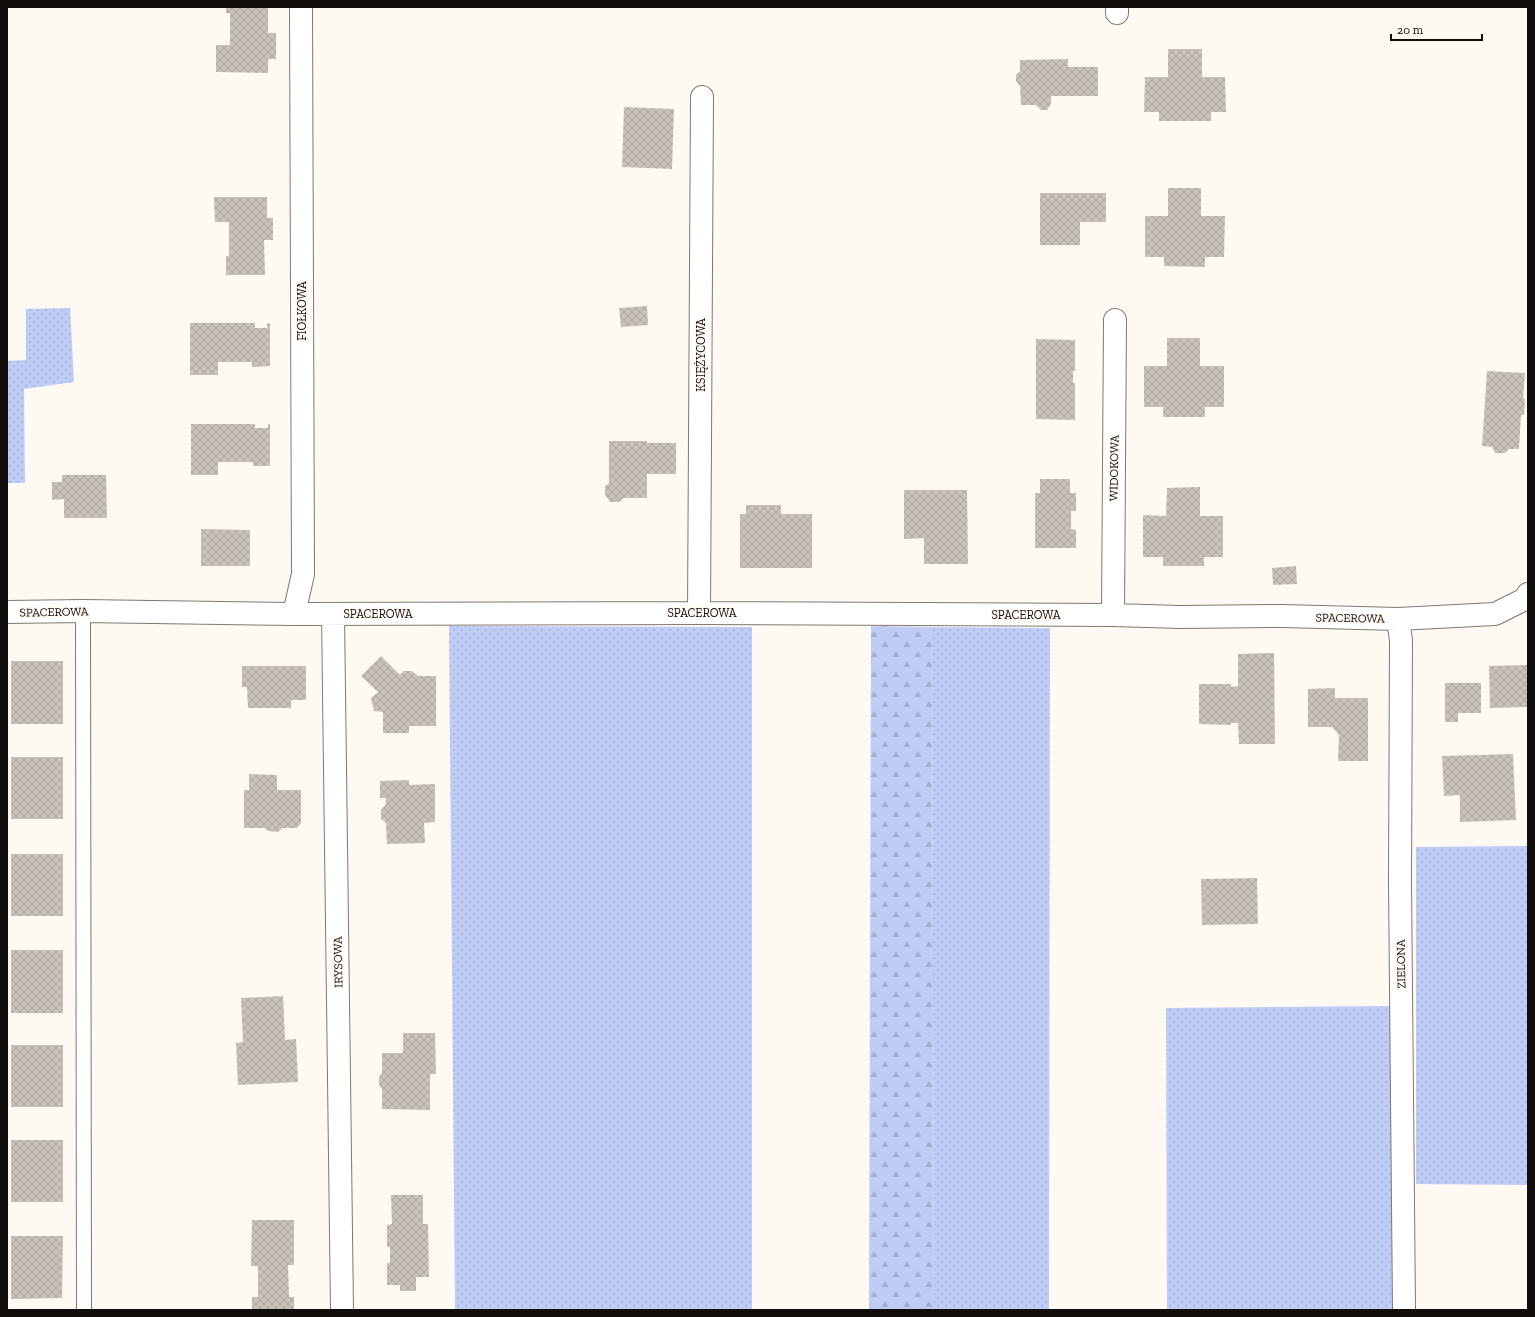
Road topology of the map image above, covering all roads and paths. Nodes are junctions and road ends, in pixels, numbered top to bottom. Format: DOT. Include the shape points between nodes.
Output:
graph roads {
  1 [pos="301,7"];
  2 [pos="702,97"];
  3 [pos="1115,320"];
  4 [pos="1528,594"];
  5 [pos="84,611"];
  6 [pos="7,612"];
  7 [pos="699,613"];
  8 [pos="294,614"];
  9 [pos="333,614"];
  10 [pos="1113,615"];
  11 [pos="1398,619"];
  12 [pos="84,1310"];
  13 [pos="342,1310"];
  14 [pos="1404,1310"];
  1 -- 8 [label="street, FIOŁKOWA" via="303,574"];
  2 -- 7 [label="street, KSIĘŻYCOWA"];
  3 -- 10 [label="street, WIDOKOWA"];
  4 -- 11 [label="street, SPACEROWA" via="1525,599 1495,614"];
  5 -- 6 [label="street, SPACEROWA"];
  5 -- 8 [label="street, SPACEROWA"];
  5 -- 12 [label="lane"];
  7 -- 9 [label="street, SPACEROWA"];
  7 -- 10 [label="street, SPACEROWA"];
  8 -- 9 [label="street, SPACEROWA"];
  9 -- 13 [label="street, IRYSOWA"];
  10 -- 11 [label="street, SPACEROWA"];
  11 -- 14 [label="street, ZIELONA" via="1401,640 1400,889"];
}
